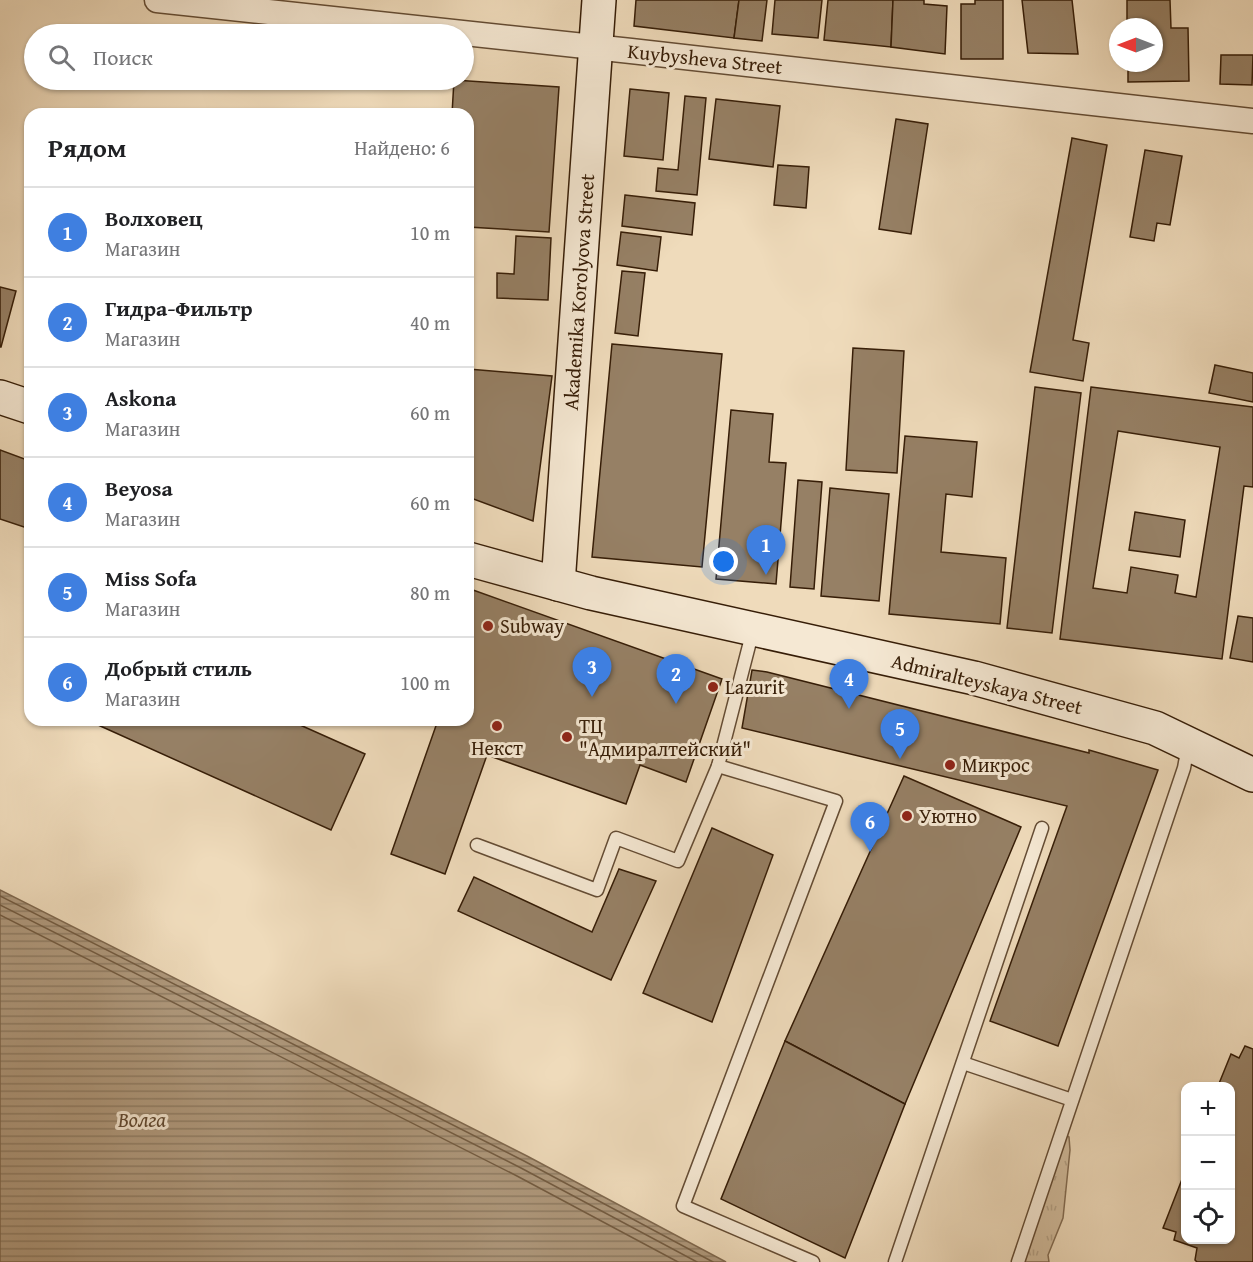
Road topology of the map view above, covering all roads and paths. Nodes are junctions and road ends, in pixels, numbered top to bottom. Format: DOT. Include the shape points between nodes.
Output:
graph roads {
  1 [pos="157,0"];
  2 [pos="599,0"];
  3 [pos="381,24"];
  4 [pos="474,34"];
  5 [pos="596,47"];
  6 [pos="1253,121"];
  7 [pos="0,396"];
  8 [pos="24,405"];
  9 [pos="474,561"];
  10 [pos="558,584"];
  11 [pos="753,629"];
  12 [pos="1189,744"];
  13 [pos="718,766"];
  14 [pos="1253,775"];
  15 [pos="1042,828"];
  16 [pos="477,844"];
  17 [pos="963,1063"];
  18 [pos="1072,1100"];
  19 [pos="813,1262"];
  20 [pos="895,1262"];
  21 [pos="1018,1262"];
  1 -- 3 [label="street, Kuybysheva Street"];
  2 -- 5 [label="main road, Akademika Korolyova Street"];
  4 -- 5 [label="street, Kuybysheva Street"];
  5 -- 6 [label="street, Kuybysheva Street"];
  5 -- 10 [label="main road, Akademika Korolyova Street"];
  7 -- 8 [label="main road"];
  9 -- 10 [label="main road, Admiralteyskaya Street"];
  10 -- 11 [label="main road, Admiralteyskaya Street"];
  11 -- 12 [label="main road, Admiralteyskaya Street" via="974,678 1155,728"];
  11 -- 13 [label="lane"];
  12 -- 14 [label="main road, Admiralteyskaya Street"];
  12 -- 18 [label="lane"];
  13 -- 16 [label="lane" via="678,861 616,838 597,890"];
  13 -- 19 [label="lane" via="836,801 683,1206"];
  15 -- 17 [label="lane"];
  17 -- 18 [label="lane"];
  17 -- 20 [label="lane"];
  18 -- 21 [label="lane"];
}
